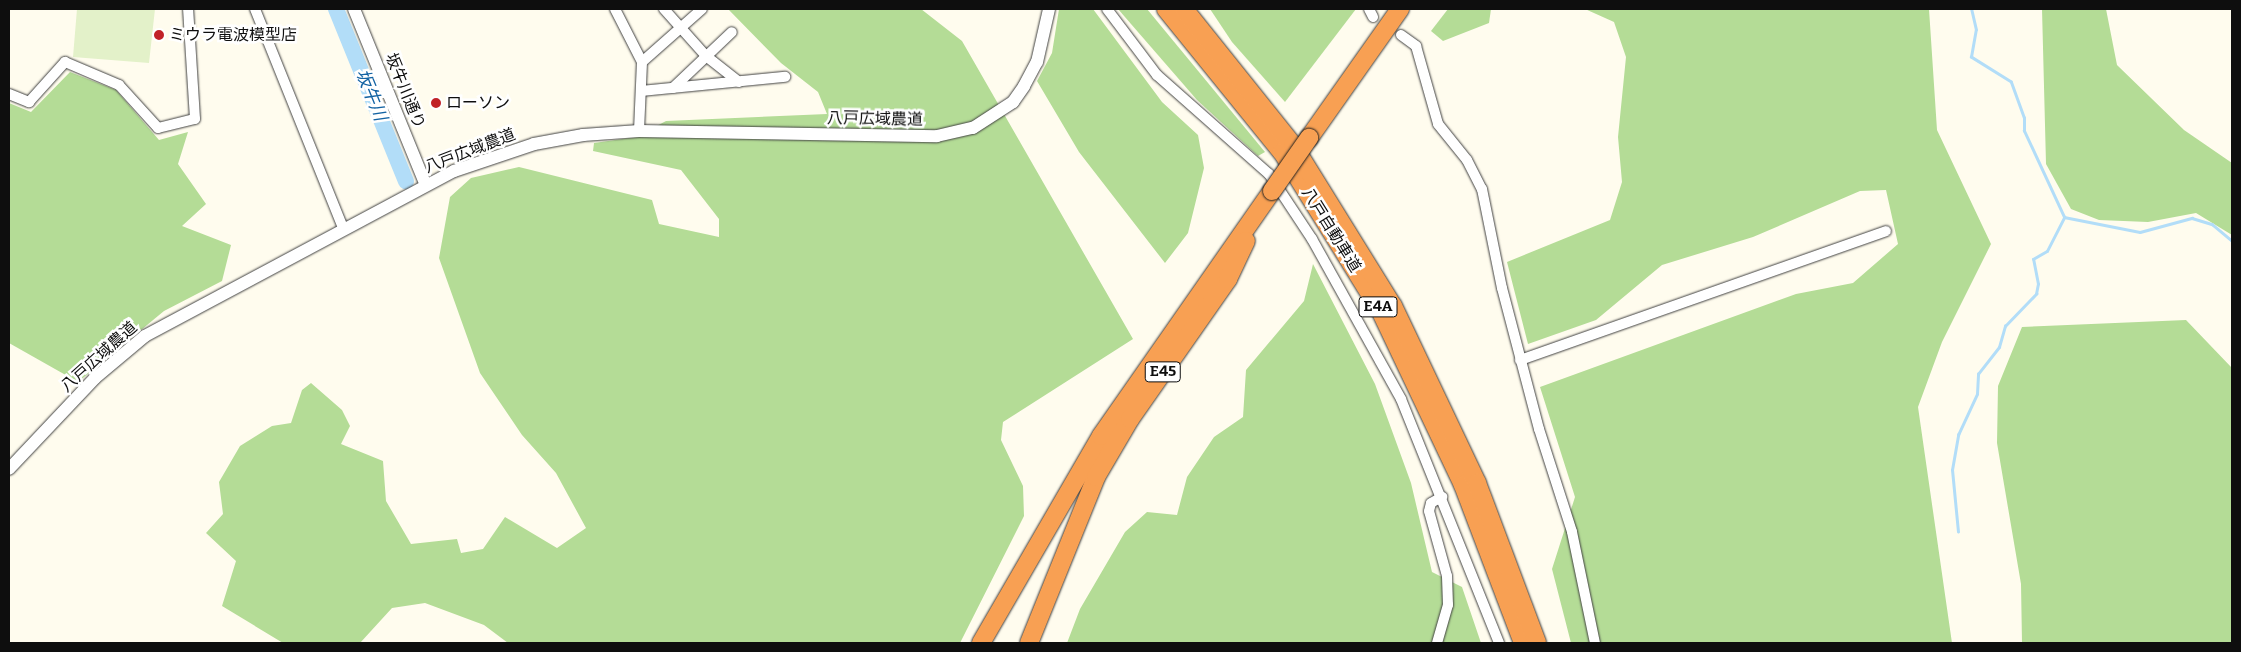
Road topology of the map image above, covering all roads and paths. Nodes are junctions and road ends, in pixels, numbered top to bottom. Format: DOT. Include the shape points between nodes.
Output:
graph roads {
  1 [pos="188,9"];
  2 [pos="255,9"];
  3 [pos="354,9"];
  4 [pos="615,9"];
  5 [pos="664,9"];
  6 [pos="702,9"];
  7 [pos="1049,9"];
  8 [pos="1107,9"];
  9 [pos="1166,9"];
  10 [pos="1184,9"];
  11 [pos="1400,9"];
  12 [pos="681,28"];
  13 [pos="732,32"];
  14 [pos="1401,36"];
  15 [pos="706,56"];
  16 [pos="642,62"];
  17 [pos="784,77"];
  18 [pos="739,82"];
  19 [pos="673,88"];
  20 [pos="641,91"];
  21 [pos="9,94"];
  22 [pos="639,131"];
  23 [pos="426,185"];
  24 [pos="1268,196"];
  25 [pos="343,228"];
  26 [pos="1886,231"];
  27 [pos="1520,360"];
  28 [pos="9,469"];
  29 [pos="1442,497"];
  30 [pos="1049,525"];
  31 [pos="1066,546"];
  32 [pos="981,643"];
  33 [pos="991,643"];
  34 [pos="1029,643"];
  35 [pos="1038,643"];
  36 [pos="1437,643"];
  37 [pos="1499,643"];
  38 [pos="1523,643"];
  39 [pos="1537,643"];
  40 [pos="1595,643"];
  1 -- 21 [label="street" via="195,119 158,128 119,85 65,62 29,102"];
  2 -- 25 [label="street"];
  3 -- 23 [label="street, 坂牛川通り"];
  4 -- 16 [label="street"];
  5 -- 12 [label="street"];
  6 -- 12 [label="street"];
  7 -- 22 [label="street, 八戸広域農道" via="1037,62 1024,86 1013,102 973,128 937,136"];
  8 -- 29 [label="street" via="1157,75 1259,165 1286,197 1401,399"];
  9 -- 38 [label="highway, 八戸自動車道 / E4A" via="1282,152 1380,310 1463,485"];
  10 -- 39 [label="highway, 八戸自動車道 / E4A" via="1293,145 1393,306 1477,483"];
  11 -- 24 [label="highway, E45, bridge"];
  12 -- 15 [label="street"];
  12 -- 16 [label="street"];
  13 -- 15 [label="street"];
  14 -- 27 [label="street" via="1416,46 1438,124 1467,160 1482,189"];
  15 -- 18 [label="street"];
  15 -- 19 [label="street"];
  16 -- 20 [label="street"];
  17 -- 18 [label="street"];
  18 -- 19 [label="street"];
  19 -- 20 [label="street"];
  20 -- 22 [label="street"];
  22 -- 23 [label="street, 八戸広域農道" via="534,144 488,157"];
  23 -- 25 [label="street, 八戸広域農道"];
  24 -- 30 [label="highway, E45" via="1101,436"];
  24 -- 31 [label="highway, E45" via="1228,278 1113,448"];
  25 -- 28 [label="street, 八戸広域農道" via="145,336 95,378"];
  26 -- 27 [label="street"];
  27 -- 40 [label="street" via="1572,532"];
  29 -- 36 [label="street" via="1431,503 1429,511 1446,576 1448,605"];
  29 -- 37 [label="street"];
  30 -- 32 [label="highway"];
  30 -- 33 [label="highway"];
  31 -- 34 [label="highway"];
  31 -- 35 [label="highway"];
}
